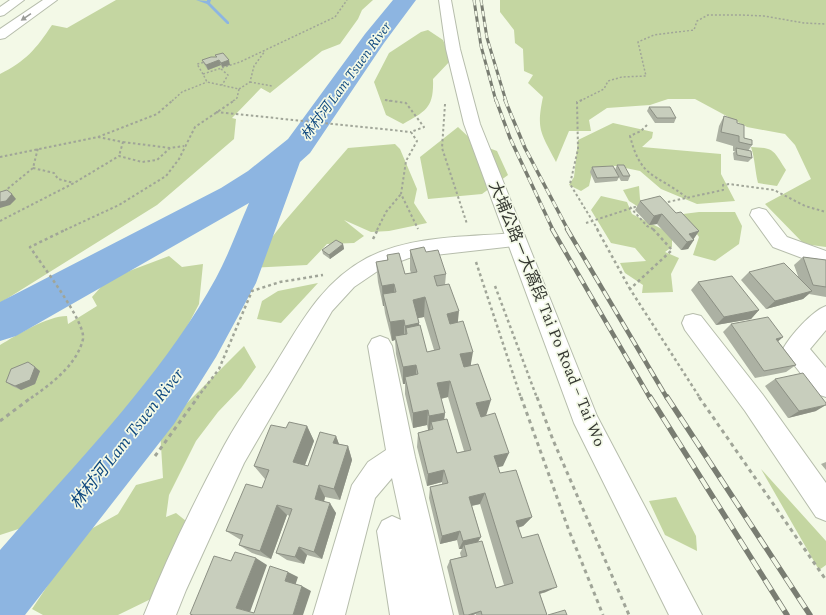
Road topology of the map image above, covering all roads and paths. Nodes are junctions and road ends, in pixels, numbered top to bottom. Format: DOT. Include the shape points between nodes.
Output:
graph roads {
  1 [pos="14,0"];
  2 [pos="18,0"];
  3 [pos="52,0"];
  4 [pos="347,0"];
  5 [pos="445,0"];
  6 [pos="0,7"];
  7 [pos="0,12"];
  8 [pos="826,24"];
  9 [pos="0,35"];
  10 [pos="266,50"];
  11 [pos="208,62"];
  12 [pos="221,69"];
  13 [pos="203,74"];
  14 [pos="207,82"];
  15 [pos="250,82"];
  16 [pos="222,85"];
  17 [pos="272,86"];
  18 [pos="239,88"];
  19 [pos="445,102"];
  20 [pos="216,112"];
  21 [pos="647,125"];
  22 [pos="411,132"];
  23 [pos="98,137"];
  24 [pos="123,142"];
  25 [pos="184,146"];
  26 [pos="38,148"];
  27 [pos="170,148"];
  28 [pos="119,156"];
  29 [pos="0,157"];
  30 [pos="33,168"];
  31 [pos="74,183"];
  32 [pos="401,194"];
  33 [pos="0,195"];
  34 [pos="687,197"];
  35 [pos="656,203"];
  36 [pos="643,204"];
  37 [pos="630,207"];
  38 [pos="826,212"];
  39 [pos="759,215"];
  40 [pos="467,220"];
  41 [pos="0,221"];
  42 [pos="586,223"];
  43 [pos="373,239"];
  44 [pos="515,240"];
  45 [pos="826,258"];
  46 [pos="476,262"];
  47 [pos="329,275"];
  48 [pos="495,286"];
  49 [pos="630,288"];
  50 [pos="826,315"];
  51 [pos="694,324"];
  52 [pos="380,346"];
  53 [pos="826,386"];
  54 [pos="0,421"];
  55 [pos="154,456"];
  56 [pos="401,457"];
  57 [pos="826,507"];
  58 [pos="392,531"];
  59 [pos="826,580"];
  60 [pos="160,615"];
  61 [pos="329,615"];
  62 [pos="406,615"];
  63 [pos="437,615"];
  64 [pos="603,615"];
  65 [pos="629,615"];
  66 [pos="686,615"];
  1 -- 6 [label="main road"];
  2 -- 7 [label="main road"];
  3 -- 9 [label="main road, one-way"];
  4 -- 10 [label="path" via="335,17"];
  5 -- 44 [label="main road, 大埔公路－大窩段 Tai Po Road – Tai Wo" via="453,49 468,109"];
  8 -- 49 [label="path" via="804,24 764,16 708,15 697,21 694,30 654,35 638,42 646,76 608,81 604,89 577,102 578,148 570,184"];
  10 -- 12 [label="path"];
  10 -- 15 [label="path" via="254,66"];
  11 -- 13 [label="path" via="197,64"];
  12 -- 13 [label="path"];
  12 -- 16 [label="path" via="228,75"];
  13 -- 14 [label="path"];
  14 -- 16 [label="path"];
  14 -- 23 [label="path" via="182,92 157,114"];
  15 -- 17 [label="path"];
  15 -- 18 [label="path"];
  16 -- 18 [label="path"];
  18 -- 20 [label="path" via="238,98"];
  19 -- 40 [label="path" via="442,148"];
  20 -- 22 [label="path"];
  20 -- 25 [label="path" via="195,127"];
  21 -- 34 [label="path" via="630,136 641,168"];
  23 -- 24 [label="path"];
  23 -- 26 [label="path"];
  24 -- 27 [label="path"];
  24 -- 28 [label="path"];
  25 -- 27 [label="path"];
  25 -- 54 [label="path" via="179,159 166,176 119,205 30,246 79,320 83,338 75,357 52,383"];
  26 -- 29 [label="path"];
  26 -- 30 [label="path"];
  27 -- 28 [label="path" via="157,160 142,162"];
  28 -- 31 [label="path"];
  30 -- 31 [label="path" via="54,173 58,179"];
  30 -- 33 [label="path"];
  31 -- 41 [label="path"];
  32 -- 43 [label="path" via="386,212"];
  34 -- 35 [label="path" via="663,204"];
  34 -- 38 [label="path" via="723,190 723,185 729,184 774,190 805,206"];
  36 -- 37 [label="path"];
  37 -- 42 [label="path"];
  37 -- 49 [label="path" via="672,250"];
  39 -- 45 [label="main road" via="780,242"];
  44 -- 60 [label="main road" via="440,246 407,252 375,263 347,281 324,305 234,454 172,584"];
  44 -- 66 [label="main road, 大埔公路－大窩段 Tai Po Road – Tai Wo" via="587,423"];
  46 -- 64 [label="path" via="522,404"];
  47 -- 55 [label="path" via="280,282 252,291 220,369"];
  48 -- 65 [label="path" via="553,440"];
  49 -- 59 [label="path" via="715,422"];
  50 -- 53 [label="main road" via="794,349"];
  51 -- 57 [label="main road" via="754,403"];
  52 -- 56 [label="main road"];
  56 -- 61 [label="main road" via="388,462 378,471 362,495"];
  56 -- 63 [label="main road"];
  58 -- 62 [label="main road"];
}
